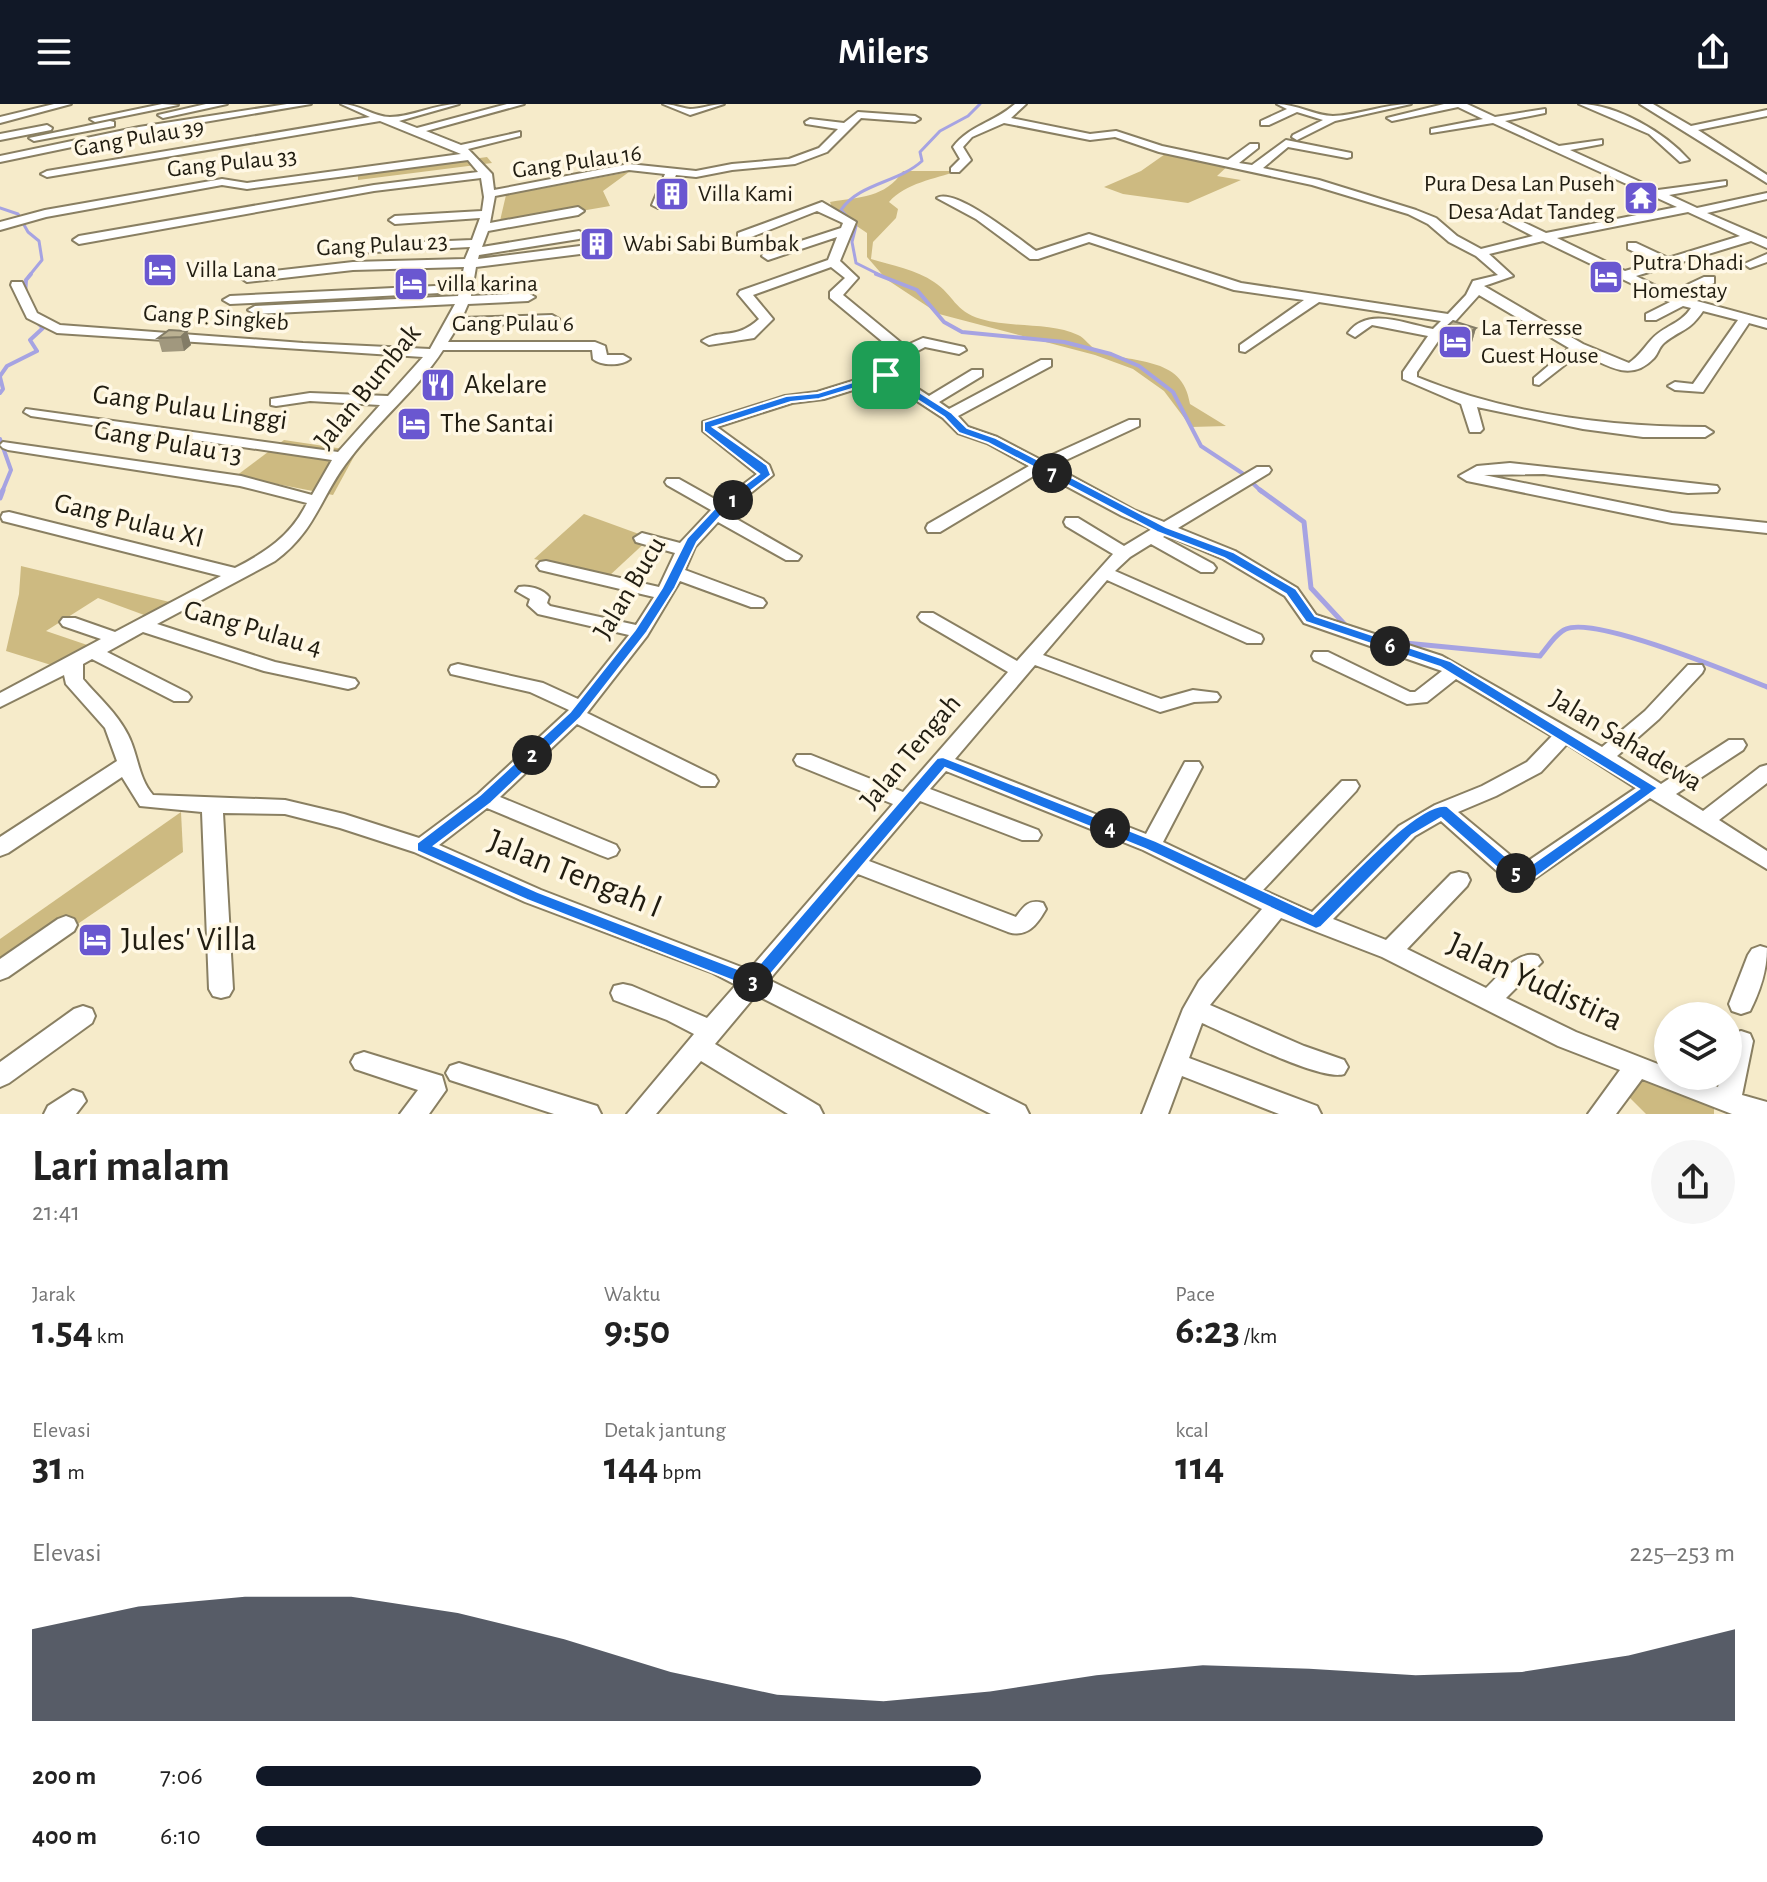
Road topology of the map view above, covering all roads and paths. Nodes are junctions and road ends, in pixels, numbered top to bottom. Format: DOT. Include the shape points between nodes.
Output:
graph roads {
  1 [pos="66,104"];
  2 [pos="179,104"];
  3 [pos="222,104"];
  4 [pos="264,104"];
  5 [pos="306,104"];
  6 [pos="348,104"];
  7 [pos="454,104"];
  8 [pos="519,104"];
  9 [pos="668,104"];
  10 [pos="719,104"];
  11 [pos="1021,104"];
  12 [pos="1282,104"];
  13 [pos="1355,104"];
  14 [pos="1406,104"];
  15 [pos="1584,104"];
  16 [pos="1646,104"];
  17 [pos="1469,106"];
  18 [pos="856,109"];
  19 [pos="1294,109"];
  20 [pos="1541,111"];
  21 [pos="1767,113"];
  22 [pos="915,119"];
  23 [pos="1492,119"];
  24 [pos="0,120"];
  25 [pos="1003,120"];
  26 [pos="387,122"];
  27 [pos="810,122"];
  28 [pos="1265,123"];
  29 [pos="1370,123"];
  30 [pos="1409,125"];
  31 [pos="848,127"];
  32 [pos="1690,129"];
  33 [pos="1435,131"];
  34 [pos="412,132"];
  35 [pos="516,134"];
  36 [pos="0,137"];
  37 [pos="1297,137"];
  38 [pos="34,138"];
  39 [pos="1598,142"];
  40 [pos="1254,146"];
  41 [pos="1555,148"];
  42 [pos="0,152"];
  43 [pos="1532,152"];
  44 [pos="405,155"];
  45 [pos="1347,155"];
  46 [pos="0,159"];
  47 [pos="1684,160"];
  48 [pos="474,161"];
  49 [pos="1231,163"];
  50 [pos="1254,169"];
  51 [pos="955,170"];
  52 [pos="111,173"];
  53 [pos="47,174"];
  54 [pos="670,175"];
  55 [pos="692,176"];
  56 [pos="1767,180"];
  57 [pos="1722,183"];
  58 [pos="465,194"];
  59 [pos="1654,194"];
  60 [pos="490,195"];
  61 [pos="1767,196"];
  62 [pos="943,198"];
  63 [pos="658,205"];
  64 [pos="578,211"];
  65 [pos="1690,211"];
  66 [pos="154,214"];
  67 [pos="1498,214"];
  68 [pos="395,220"];
  69 [pos="486,221"];
  70 [pos="0,226"];
  71 [pos="845,231"];
  72 [pos="742,236"];
  73 [pos="1543,237"];
  74 [pos="1751,237"];
  75 [pos="79,240"];
  76 [pos="579,241"];
  77 [pos="1767,244"];
  78 [pos="1632,246"];
  79 [pos="355,249"];
  80 [pos="1480,253"];
  81 [pos="473,256"];
  82 [pos="768,256"];
  83 [pos="1767,258"];
  84 [pos="833,262"];
  85 [pos="1666,262"];
  86 [pos="1750,264"];
  87 [pos="1623,276"];
  88 [pos="247,278"];
  89 [pos="1709,280"];
  90 [pos="17,285"];
  91 [pos="1477,288"];
  92 [pos="464,295"];
  93 [pos="528,297"];
  94 [pos="1314,299"];
  95 [pos="230,300"];
  96 [pos="1676,300"];
  97 [pos="1699,306"];
  98 [pos="255,310"];
  99 [pos="1651,317"];
  100 [pos="1746,318"];
  101 [pos="552,319"];
  102 [pos="1453,319"];
  103 [pos="452,322"];
  104 [pos="1767,324"];
  105 [pos="1355,333"];
  106 [pos="1436,334"];
  107 [pos="709,341"];
  108 [pos="1578,347"];
  109 [pos="1245,348"];
  110 [pos="436,349"];
  111 [pos="959,350"];
  112 [pos="902,351"];
  113 [pos="623,359"];
  114 [pos="1046,363"];
  115 [pos="977,373"];
  116 [pos="886,375"];
  117 [pos="1539,381"];
  118 [pos="1675,386"];
  119 [pos="394,401"];
  120 [pos="276,402"];
  121 [pos="929,402"];
  122 [pos="1468,402"];
  123 [pos="31,412"];
  124 [pos="948,415"];
  125 [pos="1134,423"];
  126 [pos="1475,429"];
  127 [pos="1705,432"];
  128 [pos="8,445"];
  129 [pos="342,457"];
  130 [pos="1040,466"];
  131 [pos="1263,470"];
  132 [pos="673,482"];
  133 [pos="1711,489"];
  134 [pos="317,501"];
  135 [pos="718,512"];
  136 [pos="9,517"];
  137 [pos="1072,522"];
  138 [pos="934,528"];
  139 [pos="1767,528"];
  140 [pos="1156,533"];
  141 [pos="642,538"];
  142 [pos="684,550"];
  143 [pos="1124,553"];
  144 [pos="792,556"];
  145 [pos="546,566"];
  146 [pos="1207,568"];
  147 [pos="1104,572"];
  148 [pos="676,573"];
  149 [pos="236,574"];
  150 [pos="525,591"];
  151 [pos="665,594"];
  152 [pos="757,603"];
  153 [pos="927,617"];
  154 [pos="69,622"];
  155 [pos="143,626"];
  156 [pos="641,632"];
  157 [pos="118,639"];
  158 [pos="1254,639"];
  159 [pos="1321,656"];
  160 [pos="84,657"];
  161 [pos="1025,663"];
  162 [pos="1695,669"];
  163 [pos="458,670"];
  164 [pos="1455,670"];
  165 [pos="348,683"];
  166 [pos="181,697"];
  167 [pos="1210,697"];
  168 [pos="0,701"];
  169 [pos="578,712"];
  170 [pos="1564,735"];
  171 [pos="1736,745"];
  172 [pos="1603,757"];
  173 [pos="804,760"];
  174 [pos="943,762"];
  175 [pos="128,763"];
  176 [pos="1192,767"];
  177 [pos="1767,772"];
  178 [pos="708,781"];
  179 [pos="1349,786"];
  180 [pos="1655,792"];
  181 [pos="912,797"];
  182 [pos="485,799"];
  183 [pos="212,804"];
  184 [pos="1442,810"];
  185 [pos="1704,821"];
  186 [pos="1030,835"];
  187 [pos="1151,845"];
  188 [pos="422,847"];
  189 [pos="0,848"];
  190 [pos="608,850"];
  191 [pos="1767,861"];
  192 [pos="855,864"];
  193 [pos="1459,880"];
  194 [pos="1249,891"];
  195 [pos="1277,907"];
  196 [pos="1035,909"];
  197 [pos="1316,922"];
  198 [pos="66,925"];
  199 [pos="1390,951"];
  200 [pos="1767,959"];
  201 [pos="1530,962"];
  202 [pos="0,971"];
  203 [pos="754,983"];
  204 [pos="221,989"];
  205 [pos="623,993"];
  206 [pos="1489,999"];
  207 [pos="1742,1002"];
  208 [pos="1195,1009"];
  209 [pos="83,1016"];
  210 [pos="706,1039"];
  211 [pos="364,1062"];
  212 [pos="1175,1063"];
  213 [pos="1638,1066"];
  214 [pos="1335,1067"];
  215 [pos="459,1073"];
  216 [pos="0,1076"];
  217 [pos="1731,1090"];
  218 [pos="1728,1102"];
  219 [pos="1767,1113"];
  220 [pos="413,1114"];
  221 [pos="588,1114"];
  222 [pos="640,1114"];
  223 [pos="810,1114"];
  224 [pos="1016,1114"];
  225 [pos="1155,1114"];
  226 [pos="1308,1114"];
  227 [pos="1601,1114"];
  1 -- 24 [label="street"];
  2 -- 36 [label="street"];
  3 -- 38 [label="street"];
  4 -- 42 [label="street"];
  5 -- 46 [label="street"];
  6 -- 26 [label="street"];
  7 -- 26 [label="street"];
  8 -- 34 [label="street"];
  9 -- 10 [label="street" via="690,112"];
  11 -- 25 [label="street"];
  12 -- 19 [label="street"];
  13 -- 19 [label="street" via="1329,114"];
  14 -- 37 [label="street" via="1332,119"];
  15 -- 47 [label="street" via="1653,132"];
  16 -- 32 [label="street"];
  17 -- 23 [label="street"];
  17 -- 29 [label="street"];
  17 -- 30 [label="street"];
  18 -- 22 [label="street"];
  18 -- 31 [label="street"];
  19 -- 28 [label="street"];
  20 -- 23 [label="street"];
  21 -- 32 [label="street"];
  23 -- 33 [label="street"];
  23 -- 41 [label="street"];
  25 -- 49 [label="street" via="1090,137 1116,134 1159,149"];
  25 -- 51 [label="street" via="959,143 966,162"];
  26 -- 34 [label="street"];
  26 -- 52 [label="street"];
  26 -- 53 [label="street, Gang Pulau 39"];
  27 -- 31 [label="street"];
  31 -- 60 [label="street" via="819,153 791,162 696,174 629,167"];
  32 -- 56 [label="street"];
  34 -- 48 [label="street"];
  35 -- 48 [label="street"];
  39 -- 41 [label="street"];
  40 -- 49 [label="street"];
  41 -- 43 [label="street"];
  41 -- 59 [label="street"];
  44 -- 48 [label="street"];
  45 -- 50 [label="street" via="1289,142"];
  48 -- 58 [label="street" via="462,180"];
  48 -- 60 [label="street, Jalan Bumbak"];
  48 -- 66 [label="street"];
  48 -- 70 [label="street, Gang Pulau 33" via="247,186 222,182"];
  48 -- 75 [label="street" via="374,188"];
  49 -- 50 [label="street"];
  50 -- 80 [label="street" via="1412,212"];
  54 -- 55 [label="street, Gang Pulau 16"];
  54 -- 60 [label="street, Gang Pulau 16" via="629,172"];
  54 -- 63 [label="street, Gang Pulau 16"];
  57 -- 59 [label="street"];
  59 -- 65 [label="street"];
  60 -- 69 [label="street, Jalan Bumbak"];
  61 -- 65 [label="street"];
  62 -- 94 [label="street" via="980,216 1034,256 1089,238 1221,283"];
  64 -- 69 [label="street"];
  65 -- 73 [label="street"];
  65 -- 74 [label="street"];
  67 -- 73 [label="street"];
  68 -- 69 [label="street"];
  69 -- 81 [label="street, Jalan Bumbak"];
  71 -- 72 [label="street" via="848,220 820,206"];
  71 -- 82 [label="street"];
  71 -- 84 [label="street"];
  73 -- 80 [label="street"];
  73 -- 87 [label="street"];
  74 -- 77 [label="street"];
  74 -- 85 [label="street"];
  76 -- 81 [label="street"];
  78 -- 85 [label="street"];
  79 -- 81 [label="street"];
  80 -- 91 [label="street" via="1507,276"];
  81 -- 88 [label="street, Gang Pulau 23"];
  81 -- 92 [label="street, Jalan Bumbak"];
  83 -- 86 [label="street"];
  84 -- 107 [label="street" via="745,294 766,319 749,335"];
  84 -- 112 [label="street" via="852,278 835,295"];
  85 -- 87 [label="street"];
  87 -- 96 [label="street"];
  89 -- 96 [label="street"];
  90 -- 110 [label="street, Gang P. Singkeb" via="32,315 57,329 303,347"];
  91 -- 102 [label="street"];
  91 -- 108 [label="street"];
  92 -- 93 [label="street"];
  92 -- 95 [label="street" via="378,291"];
  92 -- 98 [label="street"];
  92 -- 103 [label="street, Jalan Bumbak"];
  94 -- 102 [label="street"];
  94 -- 109 [label="street"];
  96 -- 97 [label="street"];
  96 -- 99 [label="street"];
  97 -- 100 [label="street"];
  97 -- 108 [label="street" via="1688,323 1657,341 1632,368"];
  100 -- 104 [label="street"];
  100 -- 118 [label="street" via="1698,389"];
  101 -- 103 [label="street"];
  102 -- 106 [label="street"];
  103 -- 110 [label="street, Jalan Bumbak"];
  105 -- 106 [label="street" via="1371,321"];
  106 -- 122 [label="street" via="1410,379"];
  108 -- 117 [label="street"];
  110 -- 113 [label="street, Gang Pulau 6" via="595,346 600,359"];
  110 -- 119 [label="street, Jalan Bumbak"];
  111 -- 112 [label="street" via="925,342"];
  112 -- 116 [label="street" via="877,366"];
  114 -- 124 [label="street"];
  115 -- 121 [label="street"];
  116 -- 121 [label="street"];
  116 -- 135 [label="street, Jalan Bucu" via="708,425 765,471 762,480"];
  119 -- 120 [label="street" via="310,397"];
  119 -- 129 [label="street, Jalan Bumbak"];
  121 -- 124 [label="street"];
  122 -- 126 [label="street"];
  122 -- 127 [label="street" via="1618,430"];
  123 -- 129 [label="street, Gang Pulau Linggi"];
  124 -- 130 [label="street" via="963,430"];
  125 -- 130 [label="street"];
  128 -- 134 [label="street, Gang Pulau 13" via="226,479"];
  129 -- 134 [label="street, Jalan Bumbak"];
  130 -- 138 [label="street"];
  130 -- 140 [label="street"];
  131 -- 140 [label="street, Jalan Tengah"];
  132 -- 135 [label="street"];
  133 -- 139 [label="street" via="1667,488 1533,468 1484,468 1467,476 1672,518"];
  134 -- 149 [label="street, Jalan Bumbak" via="294,540"];
  135 -- 142 [label="street, Jalan Bucu"];
  135 -- 144 [label="street"];
  136 -- 149 [label="street, Gang Pulau XI"];
  137 -- 143 [label="street"];
  140 -- 143 [label="street, Jalan Tengah"];
  140 -- 146 [label="street"];
  140 -- 164 [label="street, Jalan Sahadewa" via="1229,555 1291,592 1310,619"];
  141 -- 142 [label="street"];
  142 -- 148 [label="street, Jalan Bucu"];
  143 -- 147 [label="street, Jalan Tengah"];
  145 -- 151 [label="street"];
  147 -- 158 [label="street"];
  147 -- 161 [label="street, Jalan Tengah"];
  148 -- 151 [label="street, Jalan Bucu"];
  148 -- 152 [label="street"];
  149 -- 155 [label="street, Jalan Bumbak"];
  150 -- 156 [label="street" via="540,597 537,605 544,610"];
  151 -- 156 [label="street, Jalan Bucu"];
  153 -- 161 [label="street"];
  154 -- 157 [label="street"];
  155 -- 157 [label="street, Jalan Bumbak"];
  155 -- 165 [label="street, Gang Pulau 4" via="271,667"];
  156 -- 169 [label="street, Jalan Bucu"];
  157 -- 160 [label="street, Jalan Bumbak"];
  159 -- 164 [label="street" via="1407,698 1420,698"];
  160 -- 166 [label="street"];
  160 -- 168 [label="street, Jalan Bumbak"];
  160 -- 175 [label="street, Jalan Tengah I" via="73,680 109,719"];
  161 -- 167 [label="street" via="1160,706"];
  161 -- 174 [label="street, Jalan Tengah"];
  162 -- 172 [label="street"];
  163 -- 169 [label="street" via="536,687"];
  164 -- 170 [label="street, Jalan Sahadewa"];
  169 -- 178 [label="street"];
  169 -- 182 [label="street, Jalan Bucu"];
  170 -- 172 [label="street, Jalan Sahadewa"];
  170 -- 184 [label="street" via="1534,767"];
  171 -- 180 [label="street"];
  172 -- 180 [label="street, Jalan Sahadewa"];
  173 -- 181 [label="street"];
  174 -- 181 [label="street, Jalan Tengah"];
  174 -- 187 [label="street, Jalan Yudistira"];
  175 -- 183 [label="street, Jalan Tengah I" via="147,801"];
  175 -- 189 [label="street"];
  176 -- 187 [label="street"];
  177 -- 185 [label="street"];
  179 -- 194 [label="street"];
  180 -- 184 [label="street" via="1523,875"];
  180 -- 185 [label="street, Jalan Sahadewa"];
  181 -- 186 [label="street"];
  181 -- 192 [label="street, Jalan Tengah"];
  182 -- 188 [label="street, Jalan Bucu"];
  182 -- 190 [label="street"];
  183 -- 188 [label="street, Jalan Tengah I" via="313,811"];
  183 -- 204 [label="street"];
  184 -- 197 [label="street" via="1407,831"];
  185 -- 191 [label="street, Jalan Sahadewa"];
  187 -- 194 [label="street, Jalan Yudistira"];
  188 -- 203 [label="street, Jalan Tengah I"];
  192 -- 196 [label="street" via="1016,926"];
  192 -- 203 [label="street, Jalan Tengah"];
  193 -- 199 [label="street"];
  194 -- 195 [label="street, Jalan Yudistira"];
  195 -- 197 [label="street, Jalan Yudistira"];
  195 -- 208 [label="street"];
  197 -- 199 [label="street, Jalan Yudistira"];
  198 -- 202 [label="street"];
  199 -- 206 [label="street, Jalan Yudistira"];
  200 -- 207 [label="street" via="1760,955"];
  201 -- 206 [label="street"];
  203 -- 210 [label="street, Jalan Tengah"];
  203 -- 224 [label="street, Jalan Tengah I"];
  205 -- 210 [label="street" via="676,1013"];
  206 -- 213 [label="street, Jalan Yudistira" via="1567,1039"];
  208 -- 212 [label="street"];
  208 -- 214 [label="street"];
  209 -- 216 [label="street"];
  210 -- 222 [label="street, Jalan Tengah"];
  210 -- 223 [label="street"];
  211 -- 220 [label="street" via="433,1084"];
  212 -- 225 [label="street"];
  212 -- 226 [label="street"];
  213 -- 218 [label="street, Jalan Yudistira"];
  213 -- 227 [label="street"];
  215 -- 221 [label="street"];
  217 -- 218 [label="street"];
  218 -- 219 [label="street, Jalan Yudistira"];
}
